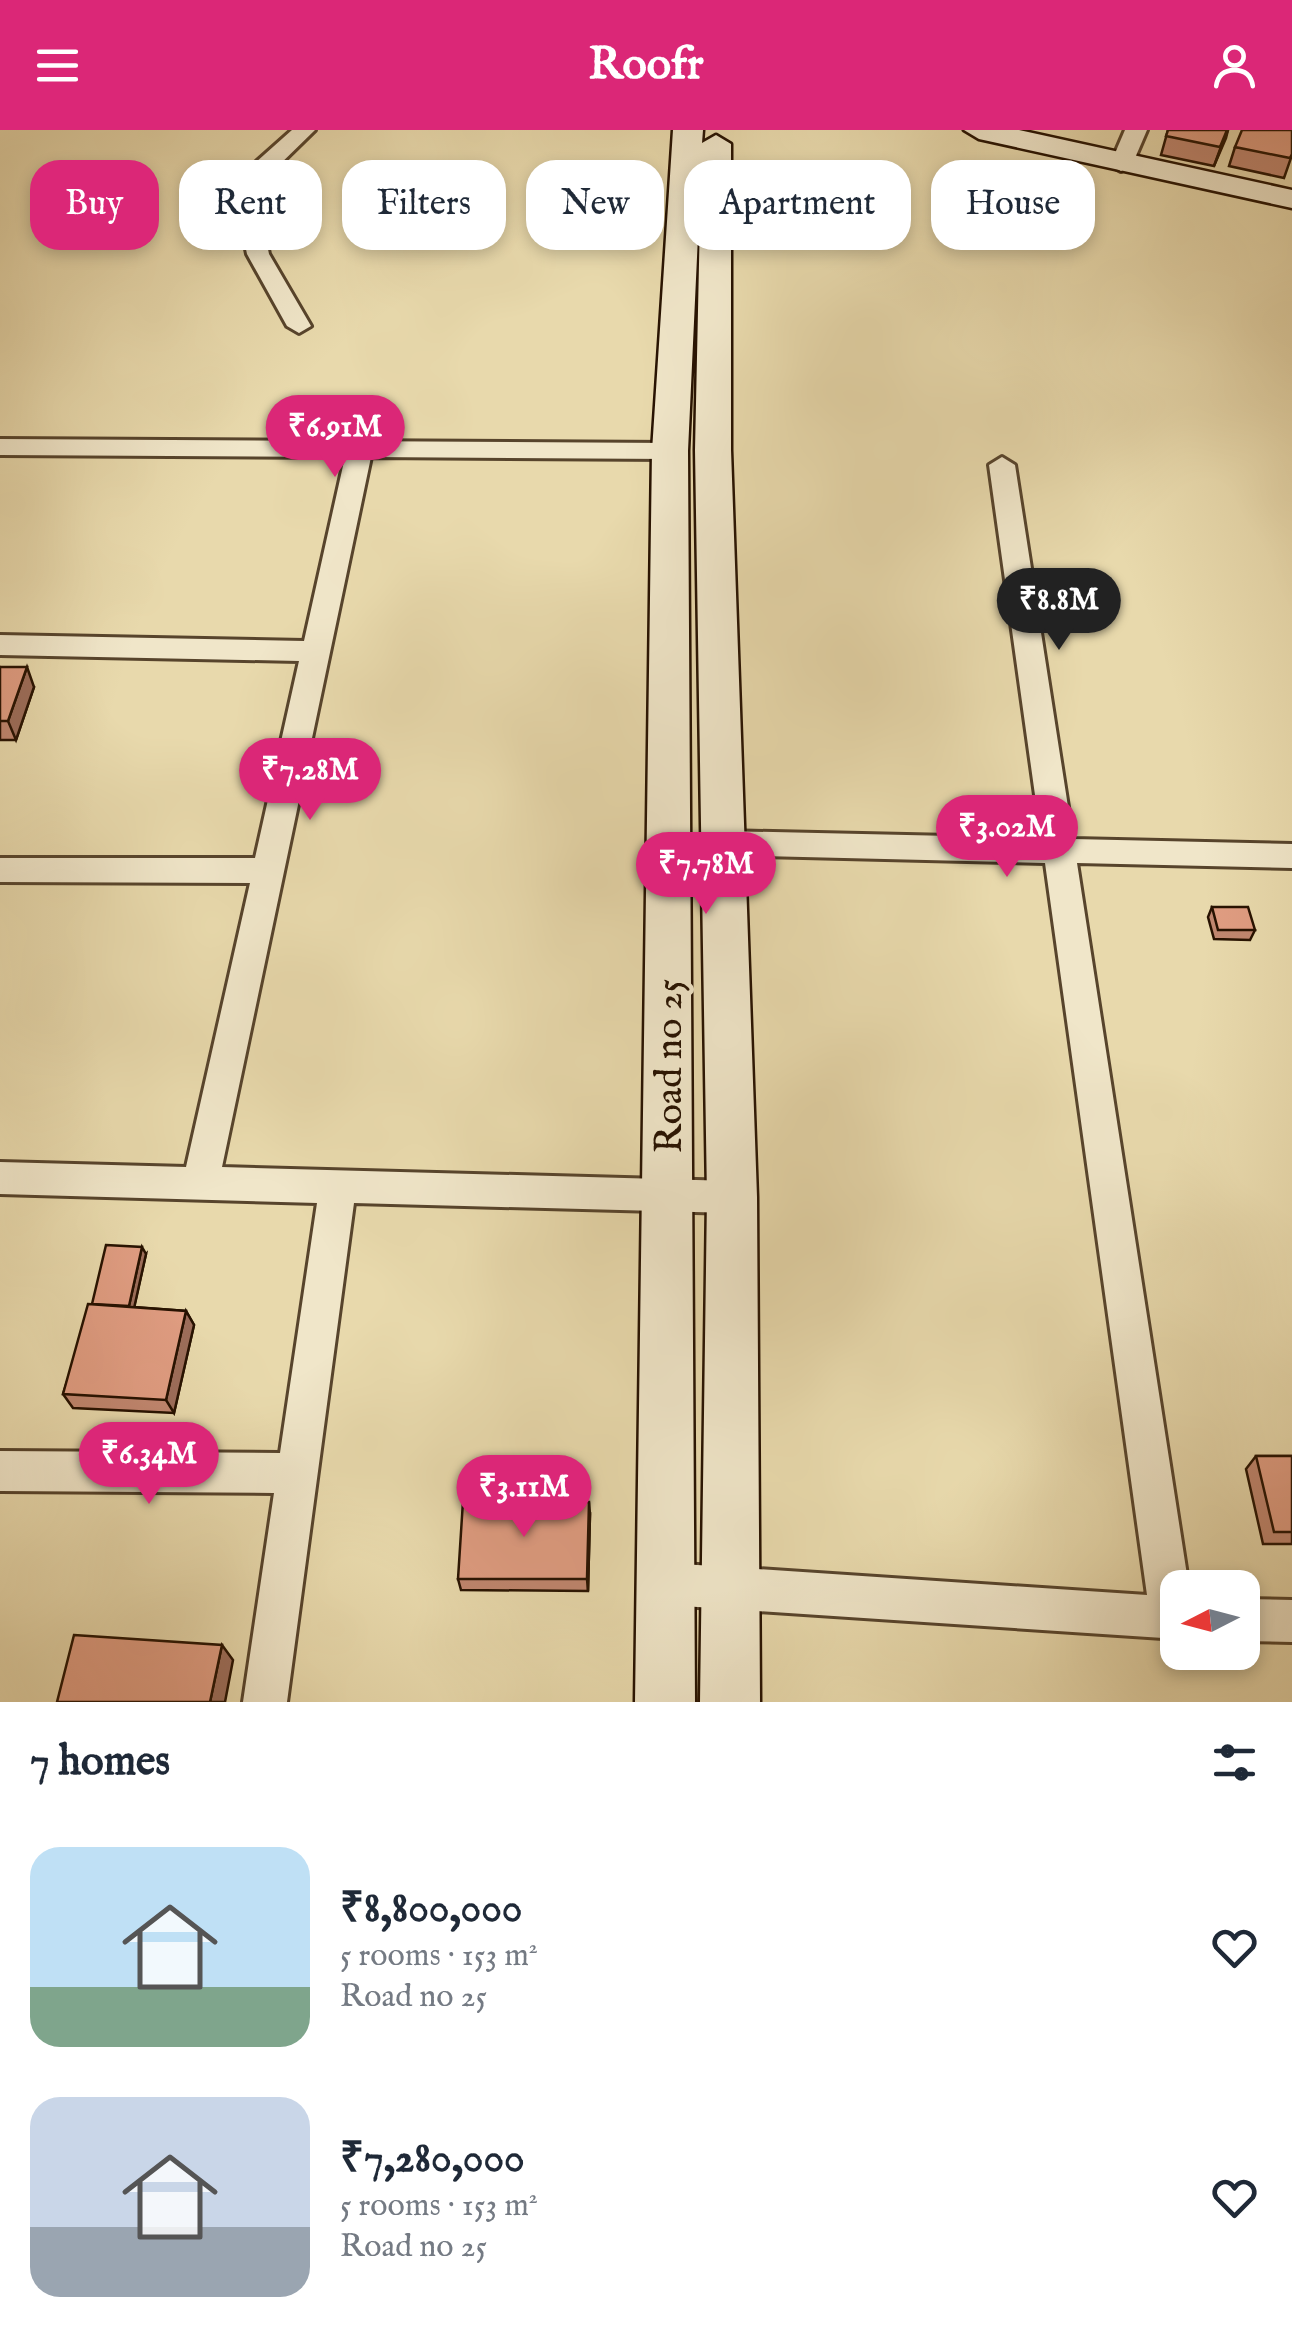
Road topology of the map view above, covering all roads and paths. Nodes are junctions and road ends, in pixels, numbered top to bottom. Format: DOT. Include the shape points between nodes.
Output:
graph roads {
  1 [pos="304,130"];
  2 [pos="688,130"];
  3 [pos="716,130"];
  4 [pos="979,130"];
  5 [pos="1136,130"];
  6 [pos="1122,165"];
  7 [pos="1292,199"];
  8 [pos="697,292"];
  9 [pos="299,326"];
  10 [pos="0,447"];
  11 [pos="670,451"];
  12 [pos="360,452"];
  13 [pos="1002,465"];
  14 [pos="0,645"];
  15 [pos="316,651"];
  16 [pos="723,843"];
  17 [pos="1056,850"];
  18 [pos="1292,856"];
  19 [pos="0,870"];
  20 [pos="268,871"];
  21 [pos="0,1178"];
  22 [pos="201,1182"];
  23 [pos="338,1184"];
  24 [pos="668,1196"];
  25 [pos="732,1198"];
  26 [pos="0,1471"];
  27 [pos="298,1473"];
  28 [pos="1167,1570"];
  29 [pos="668,1584"];
  30 [pos="731,1588"];
  31 [pos="1160,1617"];
  32 [pos="1260,1620"];
  33 [pos="1292,1620"];
  34 [pos="265,1702"];
  35 [pos="665,1702"];
  36 [pos="730,1702"];
  1 -- 9 [label="street" via="263,168 246,196 258,254"];
  2 -- 8 [label="street, Road no 25"];
  3 -- 8 [label="street, Road no 25"];
  4 -- 6 [label="street"];
  5 -- 6 [label="street"];
  6 -- 7 [label="street"];
  8 -- 11 [label="street, Road no 25"];
  8 -- 16 [label="street, Road no 25" via="713,450"];
  10 -- 12 [label="street"];
  11 -- 12 [label="street"];
  11 -- 24 [label="street, Road no 25"];
  12 -- 15 [label="street"];
  13 -- 17 [label="street"];
  14 -- 15 [label="street"];
  15 -- 20 [label="street"];
  16 -- 17 [label="street"];
  16 -- 25 [label="street, Road no 25"];
  17 -- 18 [label="street"];
  17 -- 28 [label="street"];
  19 -- 20 [label="street"];
  20 -- 22 [label="street"];
  21 -- 22 [label="street"];
  22 -- 23 [label="street"];
  23 -- 24 [label="street"];
  23 -- 27 [label="street"];
  24 -- 25 [label="street"];
  24 -- 29 [label="street, Road no 25"];
  25 -- 30 [label="street, Road no 25"];
  26 -- 27 [label="street"];
  27 -- 34 [label="street"];
  29 -- 30 [label="street"];
  29 -- 35 [label="street, Road no 25"];
  30 -- 31 [label="street"];
  30 -- 36 [label="street, Road no 25"];
  32 -- 33 [label="street"];
}
